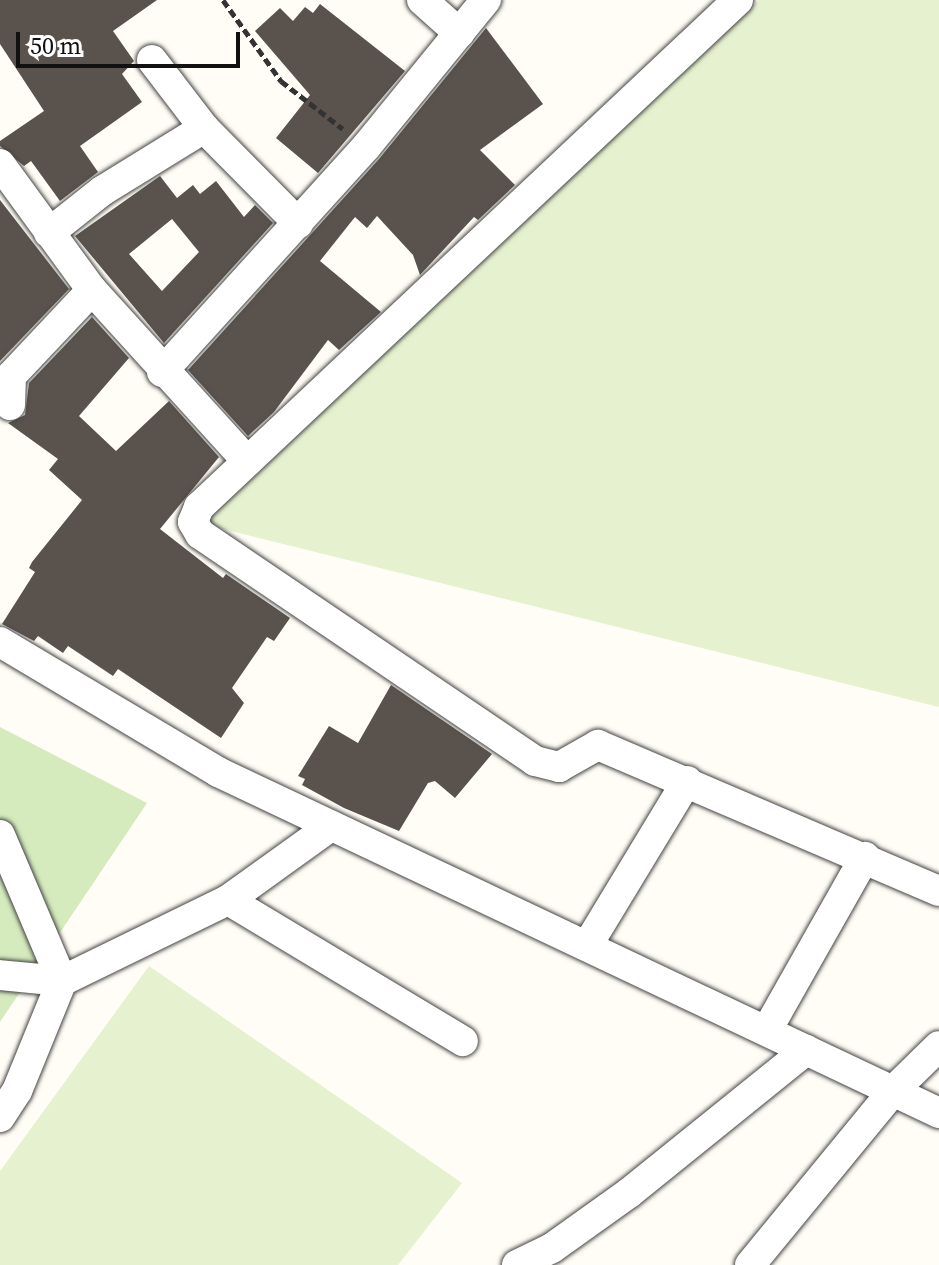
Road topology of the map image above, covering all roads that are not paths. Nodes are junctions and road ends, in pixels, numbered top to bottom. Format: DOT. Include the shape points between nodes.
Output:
graph roads {
  1 [pos="422,0"];
  2 [pos="486,0"];
  3 [pos="738,0"];
  4 [pos="459,33"];
  5 [pos="152,60"];
  6 [pos="204,128"];
  7 [pos="2,170"];
  8 [pos="298,223"];
  9 [pos="49,233"];
  10 [pos="92,290"];
  11 [pos="162,372"];
  12 [pos="10,405"];
  13 [pos="247,461"];
  14 [pos="0,642"];
  15 [pos="687,781"];
  16 [pos="331,826"];
  17 [pos="0,835"];
  18 [pos="865,857"];
  19 [pos="939,891"];
  20 [pos="228,900"];
  21 [pos="587,946"];
  22 [pos="0,975"];
  23 [pos="62,981"];
  24 [pos="767,1030"];
  25 [pos="463,1041"];
  26 [pos="939,1046"];
  27 [pos="806,1050"];
  28 [pos="893,1091"];
  29 [pos="939,1113"];
  30 [pos="0,1117"];
  31 [pos="517,1265"];
  32 [pos="750,1265"];
  1 -- 4 [label="street"];
  2 -- 4 [label="street"];
  3 -- 13 [label="street"];
  4 -- 8 [label="street"];
  5 -- 6 [label="street"];
  6 -- 8 [label="street"];
  6 -- 9 [label="street" via="102,191"];
  7 -- 9 [label="street"];
  8 -- 11 [label="street"];
  9 -- 10 [label="street"];
  10 -- 11 [label="street"];
  10 -- 12 [label="street" via="11,376"];
  11 -- 13 [label="street"];
  13 -- 15 [label="street" via="199,507 193,522 200,534 535,761 559,767 598,745"];
  14 -- 16 [label="street" via="218,772"];
  15 -- 18 [label="street"];
  15 -- 21 [label="street"];
  16 -- 20 [label="street"];
  16 -- 21 [label="street"];
  17 -- 23 [label="street"];
  18 -- 19 [label="street"];
  18 -- 24 [label="street"];
  20 -- 23 [label="street"];
  20 -- 25 [label="street"];
  21 -- 24 [label="street"];
  22 -- 23 [label="street"];
  23 -- 30 [label="street" via="17,1091"];
  24 -- 27 [label="street"];
  26 -- 28 [label="street"];
  27 -- 28 [label="street"];
  27 -- 31 [label="street" via="629,1193 552,1248"];
  28 -- 29 [label="street"];
  28 -- 32 [label="street"];
}
